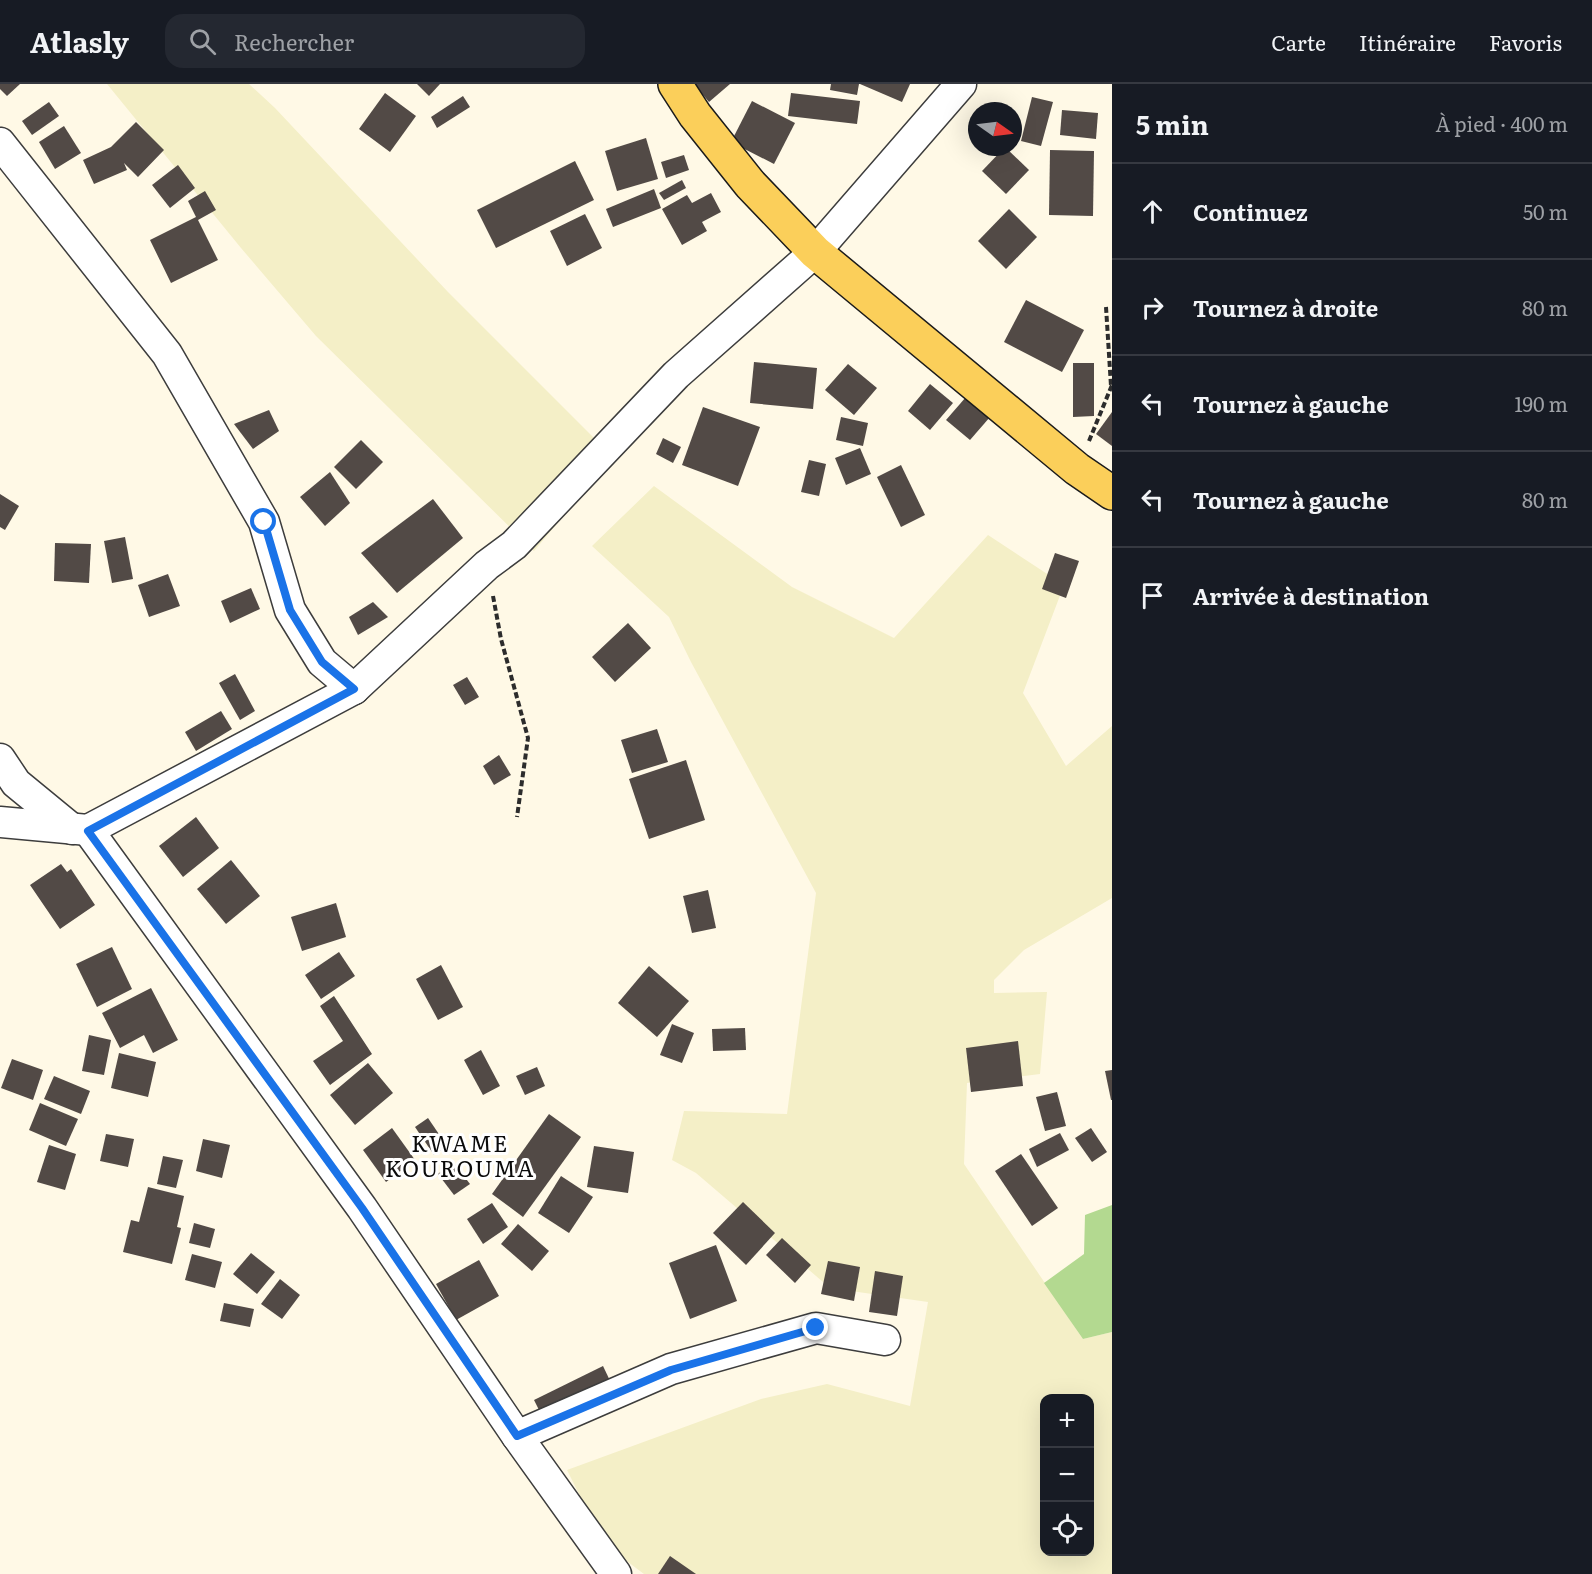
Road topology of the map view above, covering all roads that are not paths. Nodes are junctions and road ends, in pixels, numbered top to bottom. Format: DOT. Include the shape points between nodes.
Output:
graph roads {
  1 [pos="675,84"];
  2 [pos="961,84"];
  3 [pos="0,143"];
  4 [pos="815,252"];
  5 [pos="1112,493"];
  6 [pos="354,689"];
  7 [pos="0,759"];
  8 [pos="0,822"];
  9 [pos="80,830"];
  10 [pos="885,1340"];
  11 [pos="517,1436"];
  12 [pos="616,1574"];
  1 -- 4 [label="main road" via="750,184"];
  2 -- 4 [label="street"];
  3 -- 6 [label="street" via="167,354 264,522 290,610 322,662"];
  4 -- 5 [label="main road" via="1077,469"];
  4 -- 6 [label="street" via="676,375 514,545"];
  6 -- 9 [label="street"];
  7 -- 9 [label="street" via="15,783"];
  8 -- 9 [label="street"];
  9 -- 11 [label="street" via="362,1208"];
  10 -- 11 [label="street" via="816,1328 671,1370"];
  11 -- 12 [label="street"];
}
